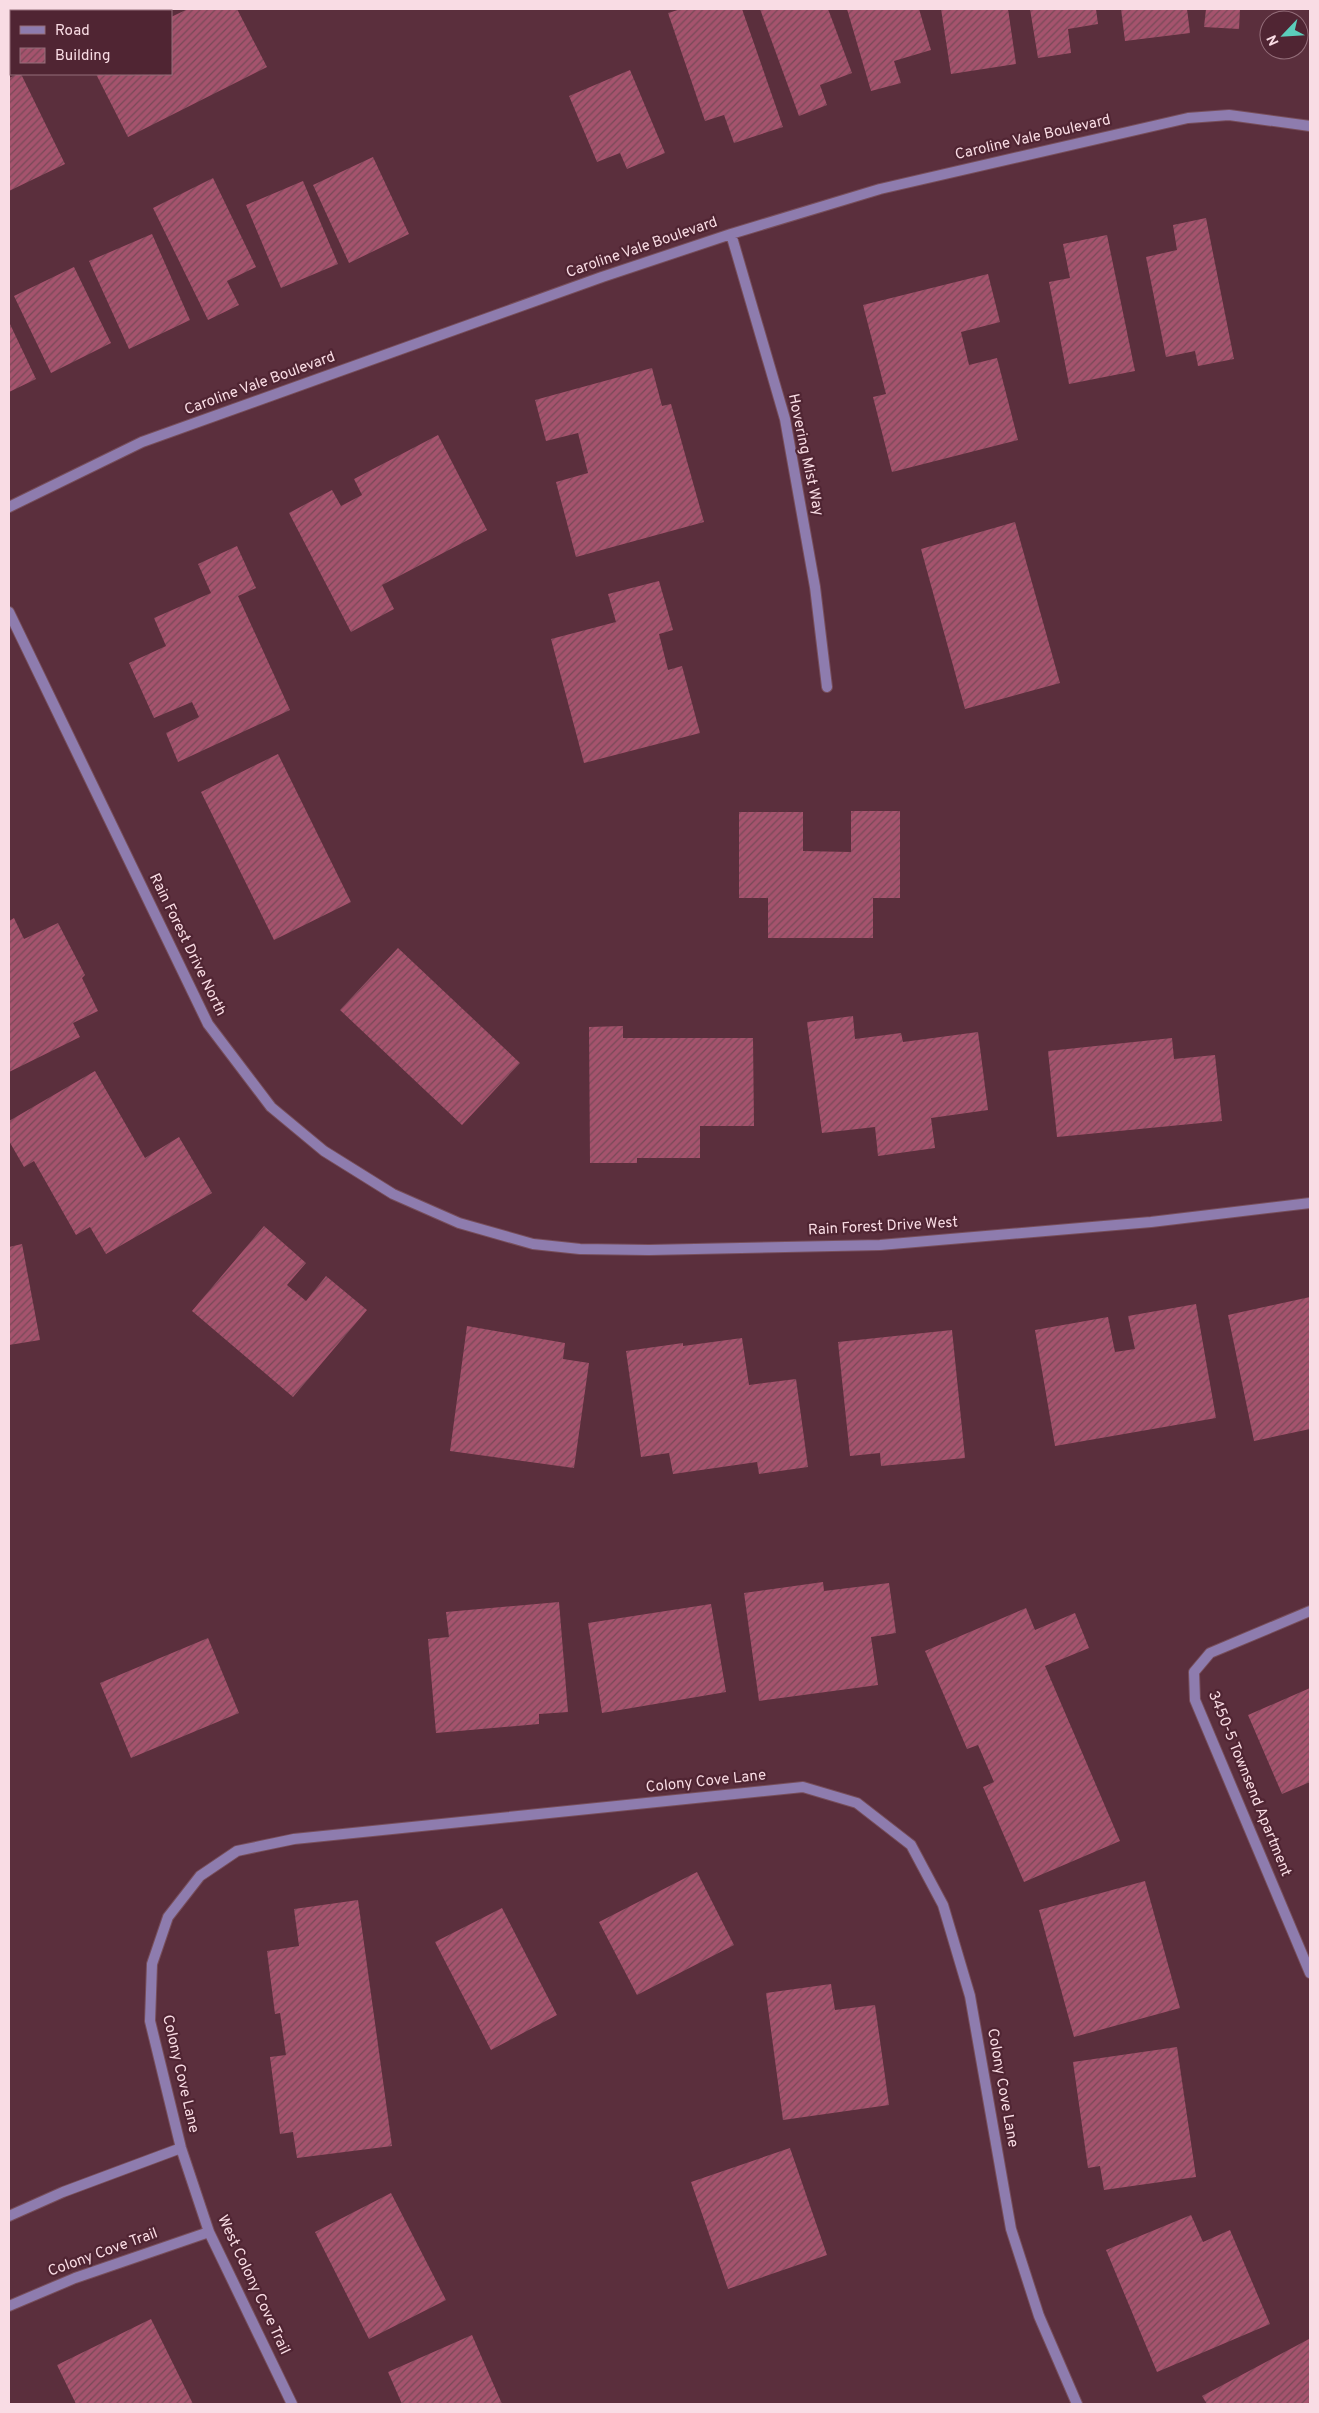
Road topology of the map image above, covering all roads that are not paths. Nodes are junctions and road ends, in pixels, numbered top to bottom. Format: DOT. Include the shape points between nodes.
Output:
graph roads {
  1 [pos="1310,126"];
  2 [pos="731,234"];
  3 [pos="9,507"];
  4 [pos="9,612"];
  5 [pos="827,687"];
  6 [pos="1310,1203"];
  7 [pos="459,1223"];
  8 [pos="1310,1611"];
  9 [pos="1310,1973"];
  10 [pos="181,2148"];
  11 [pos="9,2216"];
  12 [pos="209,2232"];
  13 [pos="9,2306"];
  14 [pos="292,2404"];
  15 [pos="1077,2404"];
  1 -- 2 [label="street, Caroline Vale Boulevard" via="1229,115 1188,118 880,189"];
  2 -- 3 [label="street, Caroline Vale Boulevard" via="142,442"];
  2 -- 5 [label="street, Hovering Mist Way" via="785,419 815,587"];
  4 -- 7 [label="street, Rain Forest Drive North" via="208,1024 271,1107 324,1151 393,1194"];
  6 -- 7 [label="street, Rain Forest Drive West" via="1151,1222 880,1245 580,1249 533,1244"];
  8 -- 9 [label="street, 3450-5 Townsend Apartment" via="1210,1653 1194,1672 1195,1700"];
  10 -- 11 [label="street"];
  10 -- 12 [label="street, West Colony Cove Trail"];
  10 -- 15 [label="street, Colony Cove Lane" via="150,2021 152,1964 168,1917 200,1876 237,1852 294,1839 803,1788 857,1803 911,1845 943,1905 970,1996 1011,2229 1039,2316"];
  12 -- 13 [label="street, Colony Cove Trail" via="75,2278"];
  12 -- 14 [label="street, West Colony Cove Trail"];
}
